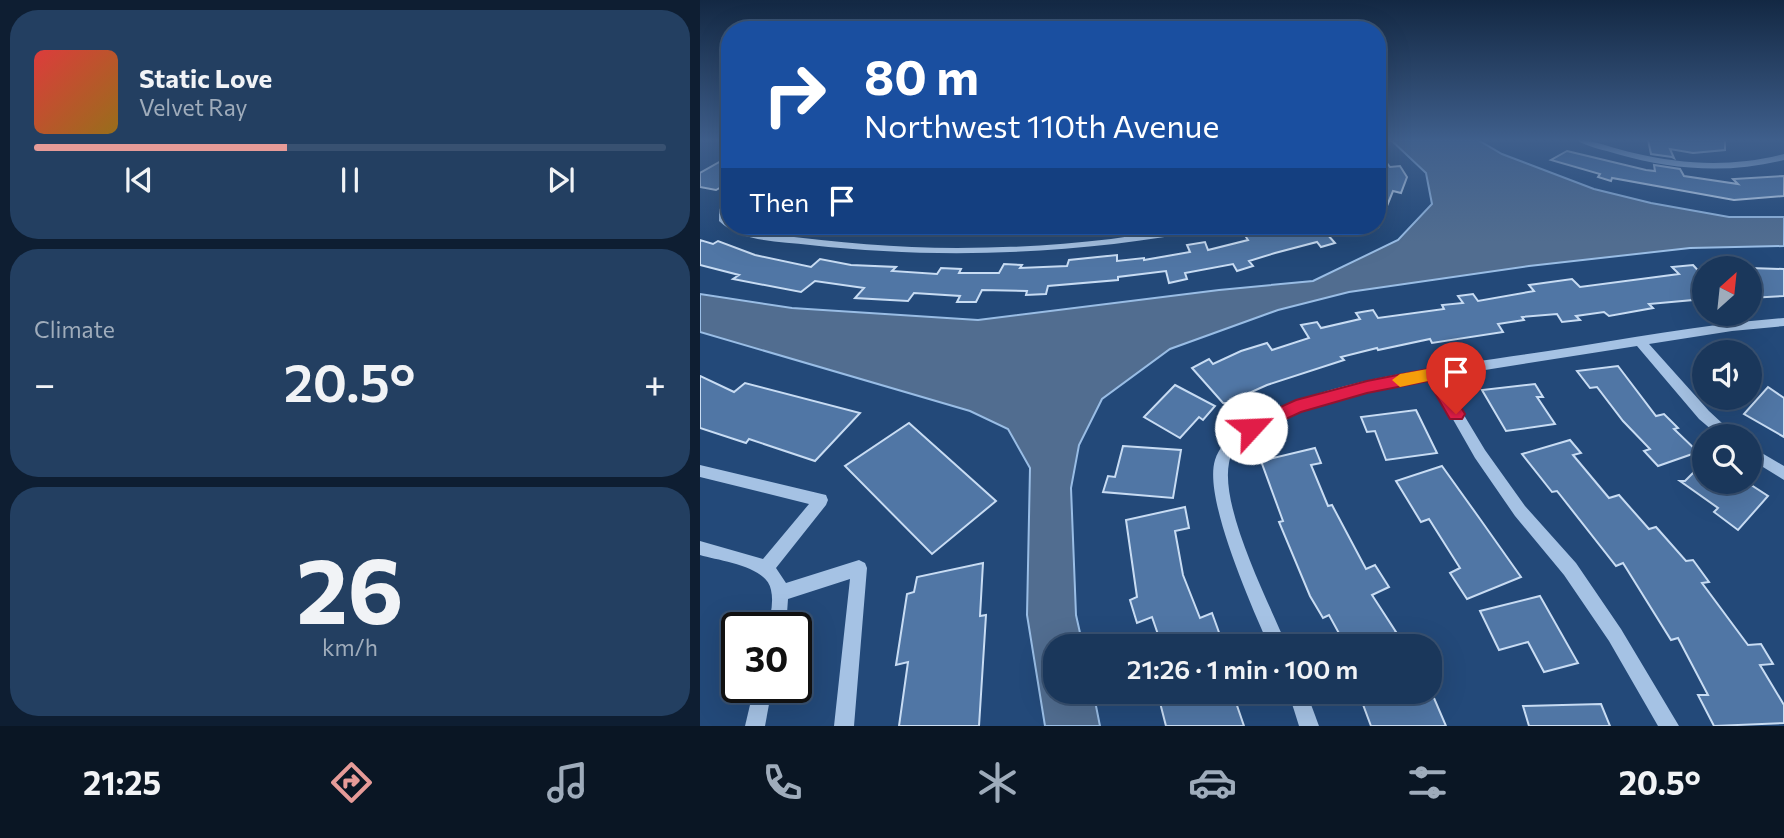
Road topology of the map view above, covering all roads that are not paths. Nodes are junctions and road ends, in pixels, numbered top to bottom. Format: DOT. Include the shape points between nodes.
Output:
graph roads {
  1 [pos="765,235"];
  2 [pos="1150,235"];
  3 [pos="1784,321"];
  4 [pos="1641,342"];
  5 [pos="1433,374"];
  6 [pos="1715,424"];
  7 [pos="1762,460"];
  8 [pos="700,471"];
  9 [pos="1784,474"];
  10 [pos="700,548"];
  11 [pos="767,567"];
  12 [pos="780,593"];
  13 [pos="781,612"];
  14 [pos="1273,634"];
  15 [pos="760,703"];
  16 [pos="1301,704"];
  17 [pos="755,726"];
  18 [pos="844,726"];
  19 [pos="1309,726"];
  20 [pos="1669,726"];
  1 -- 2 [label="street" via="848,247 930,250 1013,249"];
  3 -- 4 [label="street"];
  4 -- 5 [label="street"];
  4 -- 6 [label="street"];
  5 -- 14 [label="street" via="1296,407 1231,442 1221,463 1224,497 1244,569"];
  5 -- 20 [label="street" via="1480,454 1520,512 1570,569"];
  7 -- 9 [label="street"];
  8 -- 11 [label="street" via="821,500"];
  10 -- 11 [label="street"];
  11 -- 12 [label="street" via="780,583"];
  12 -- 13 [label="street"];
  12 -- 18 [label="street" via="859,568"];
  15 -- 17 [label="street"];
  16 -- 19 [label="street"];
}
